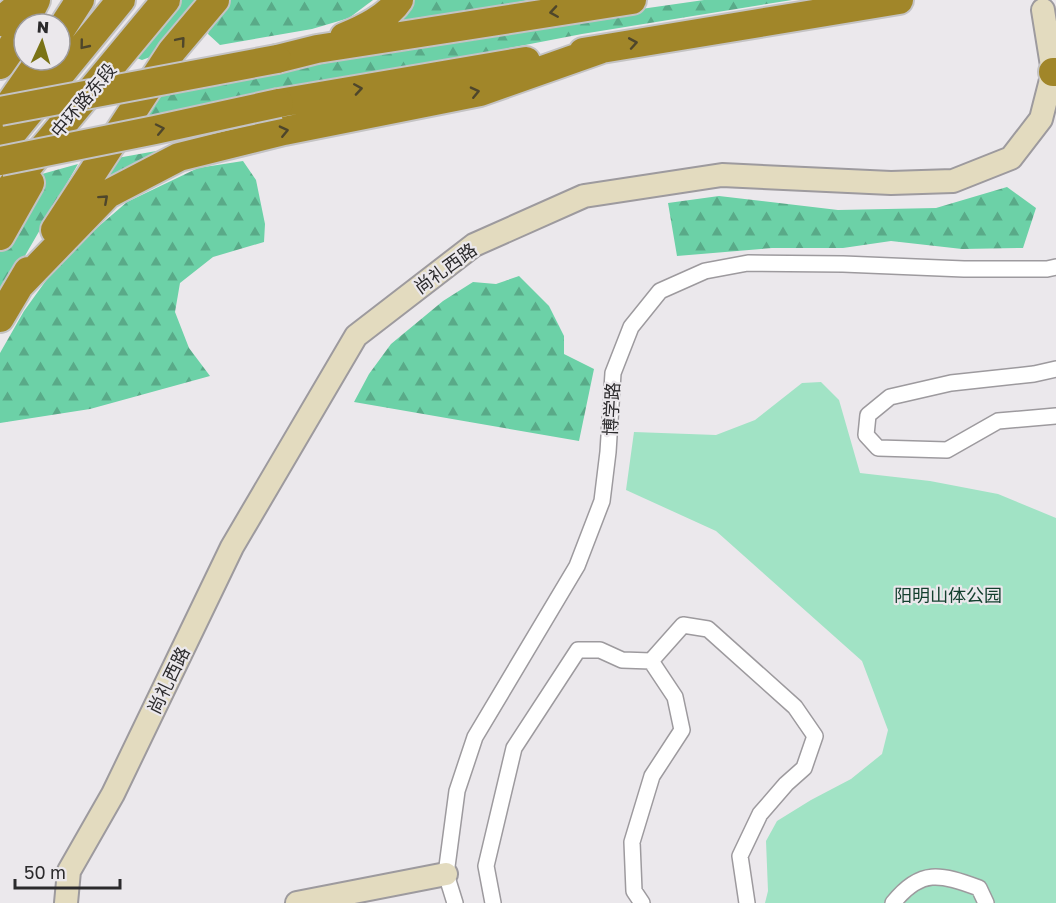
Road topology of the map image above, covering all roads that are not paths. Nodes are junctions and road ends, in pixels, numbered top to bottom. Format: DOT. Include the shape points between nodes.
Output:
graph roads {
  1 [pos="25,0"];
  2 [pos="36,0"];
  3 [pos="121,0"];
  4 [pos="166,0"];
  5 [pos="215,0"];
  6 [pos="399,0"];
  7 [pos="632,0"];
  8 [pos="899,0"];
  9 [pos="1043,10"];
  10 [pos="0,22"];
  11 [pos="317,49"];
  12 [pos="602,49"];
  13 [pos="0,64"];
  14 [pos="32,72"];
  15 [pos="1054,72"];
  16 [pos="0,111"];
  17 [pos="0,118"];
  18 [pos="59,129"];
  19 [pos="0,148"];
  20 [pos="0,161"];
  21 [pos="0,200"];
  22 [pos="0,236"];
  23 [pos="1056,267"];
  24 [pos="19,286"];
  25 [pos="0,318"];
  26 [pos="1056,369"];
  27 [pos="1056,416"];
  28 [pos="651,661"];
  29 [pos="446,874"];
  30 [pos="66,903"];
  31 [pos="297,903"];
  32 [pos="455,903"];
  33 [pos="493,903"];
  34 [pos="642,903"];
  35 [pos="747,903"];
  36 [pos="892,903"];
  37 [pos="986,903"];
  1 -- 10 [label="highway"];
  2 -- 13 [label="highway"];
  3 -- 19 [label="highway, 中环路东段, one-way"];
  4 -- 18 [label="highway, 中环路东段"];
  24 -- 5 [label="highway, one-way" via="172,51"];
  6 -- 11 [label="highway" via="368,27"];
  7 -- 11 [label="highway, one-way"];
  12 -- 8 [label="highway, one-way"];
  9 -- 15 [label="street, 尚礼西路"];
  11 -- 16 [label="highway, bridge"];
  20 -- 12 [label="highway, one-way, bridge" via="279,102"];
  24 -- 12 [label="highway, one-way" via="108,194 179,157 284,131 480,92"];
  14 -- 17 [label="highway"];
  15 -- 30 [label="street, 尚礼西路" via="1041,119 1011,158 953,181 891,183 722,175 584,196 474,245 356,336 232,547 113,795 69,871"];
  18 -- 21 [label="highway, 中环路东段"];
  18 -- 22 [label="highway"];
  23 -- 29 [label="street, 博学路" via="964,269 748,263 705,271 660,291 631,327 613,373 602,501 577,566 475,736 458,791"];
  24 -- 25 [label="highway"];
  26 -- 27 [label="street" via="1034,375 951,383 890,397 868,415 866,435 878,448 947,450 998,420"];
  28 -- 33 [label="street" via="622,660 600,650 578,650 565,669 514,748 486,866"];
  28 -- 34 [label="street" via="675,697 682,730 652,776 632,842 634,891"];
  28 -- 35 [label="street" via="683,625 708,629 795,707 815,736 804,768 760,814 740,856"];
  29 -- 31 [label="street"];
  29 -- 32 [label="street, 博学路"];
  36 -- 37 [label="street" via="923,877 948,877 978,888"];
}
